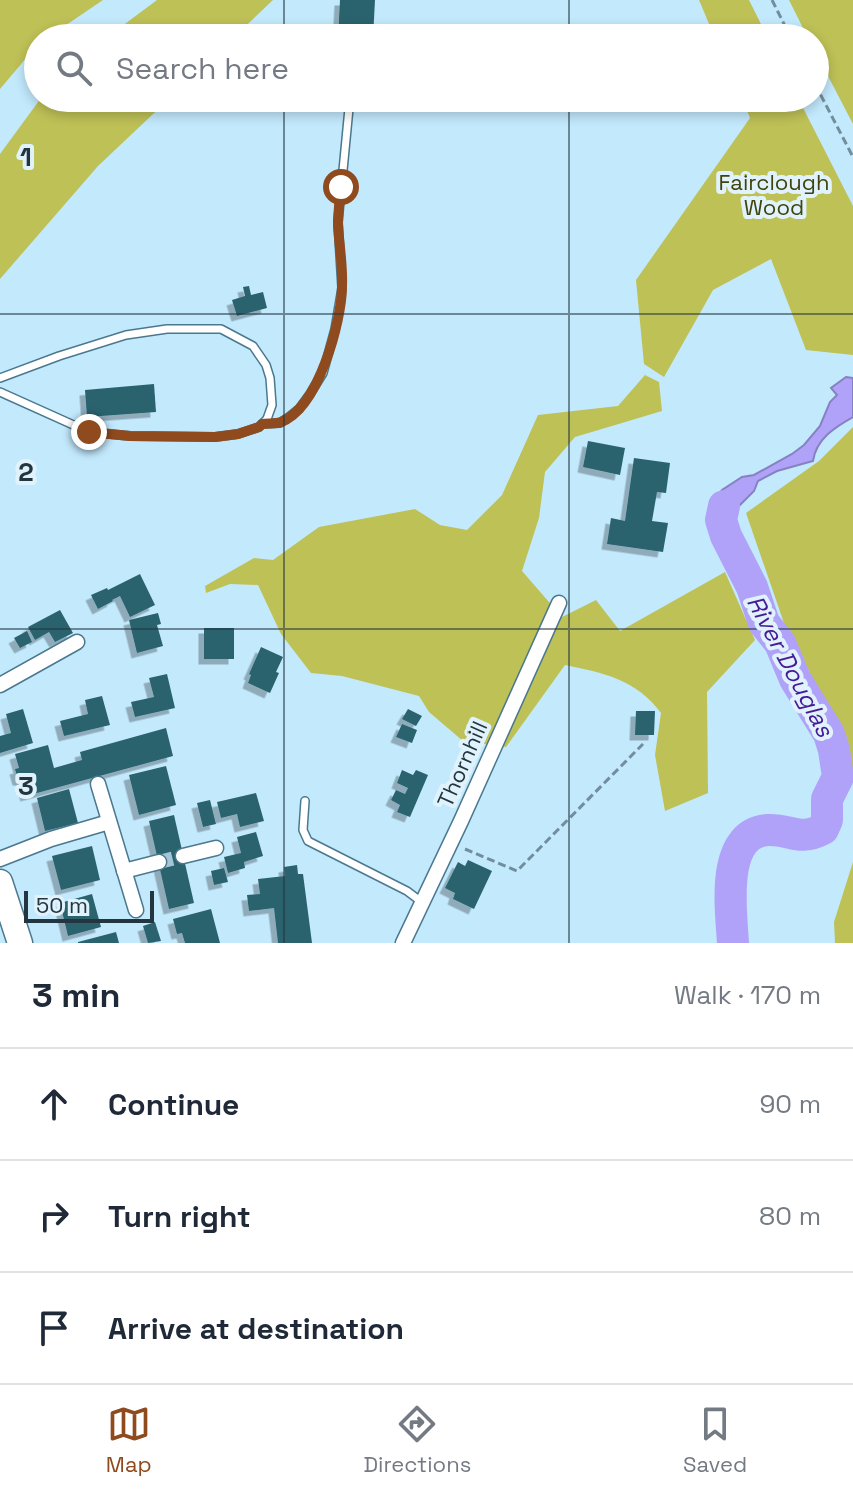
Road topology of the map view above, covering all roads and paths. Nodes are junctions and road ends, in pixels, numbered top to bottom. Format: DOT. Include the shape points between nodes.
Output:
graph roads {
  1 [pos="772,0"];
  2 [pos="784,24"];
  3 [pos="829,111"];
  4 [pos="349,112"];
  5 [pos="853,157"];
  6 [pos="0,378"];
  7 [pos="0,392"];
  8 [pos="262,424"];
  9 [pos="559,603"];
  10 [pos="77,642"];
  11 [pos="0,685"];
  12 [pos="643,744"];
  13 [pos="98,784"];
  14 [pos="305,801"];
  15 [pos="109,822"];
  16 [pos="451,843"];
  17 [pos="216,848"];
  18 [pos="183,856"];
  19 [pos="0,859"];
  20 [pos="159,862"];
  21 [pos="124,871"];
  22 [pos="0,882"];
  23 [pos="423,903"];
  24 [pos="136,910"];
  25 [pos="20,943"];
  26 [pos="403,943"];
  1 -- 2 [label="path"];
  3 -- 5 [label="path"];
  4 -- 8 [label="lane" via="338,222 342,288 323,373 289,417"];
  6 -- 8 [label="lane" via="126,335 221,329 253,346 266,365 272,405"];
  7 -- 8 [label="lane" via="96,433 215,437"];
  9 -- 16 [label="street, Thornhill"];
  10 -- 11 [label="street"];
  12 -- 16 [label="path" via="517,871"];
  13 -- 15 [label="street"];
  14 -- 23 [label="lane" via="303,830 308,841"];
  15 -- 19 [label="street"];
  15 -- 21 [label="street"];
  16 -- 23 [label="street, Thornhill"];
  17 -- 18 [label="street"];
  20 -- 21 [label="street"];
  21 -- 24 [label="street"];
  22 -- 25 [label="highway"];
  23 -- 26 [label="street, Thornhill"];
}
